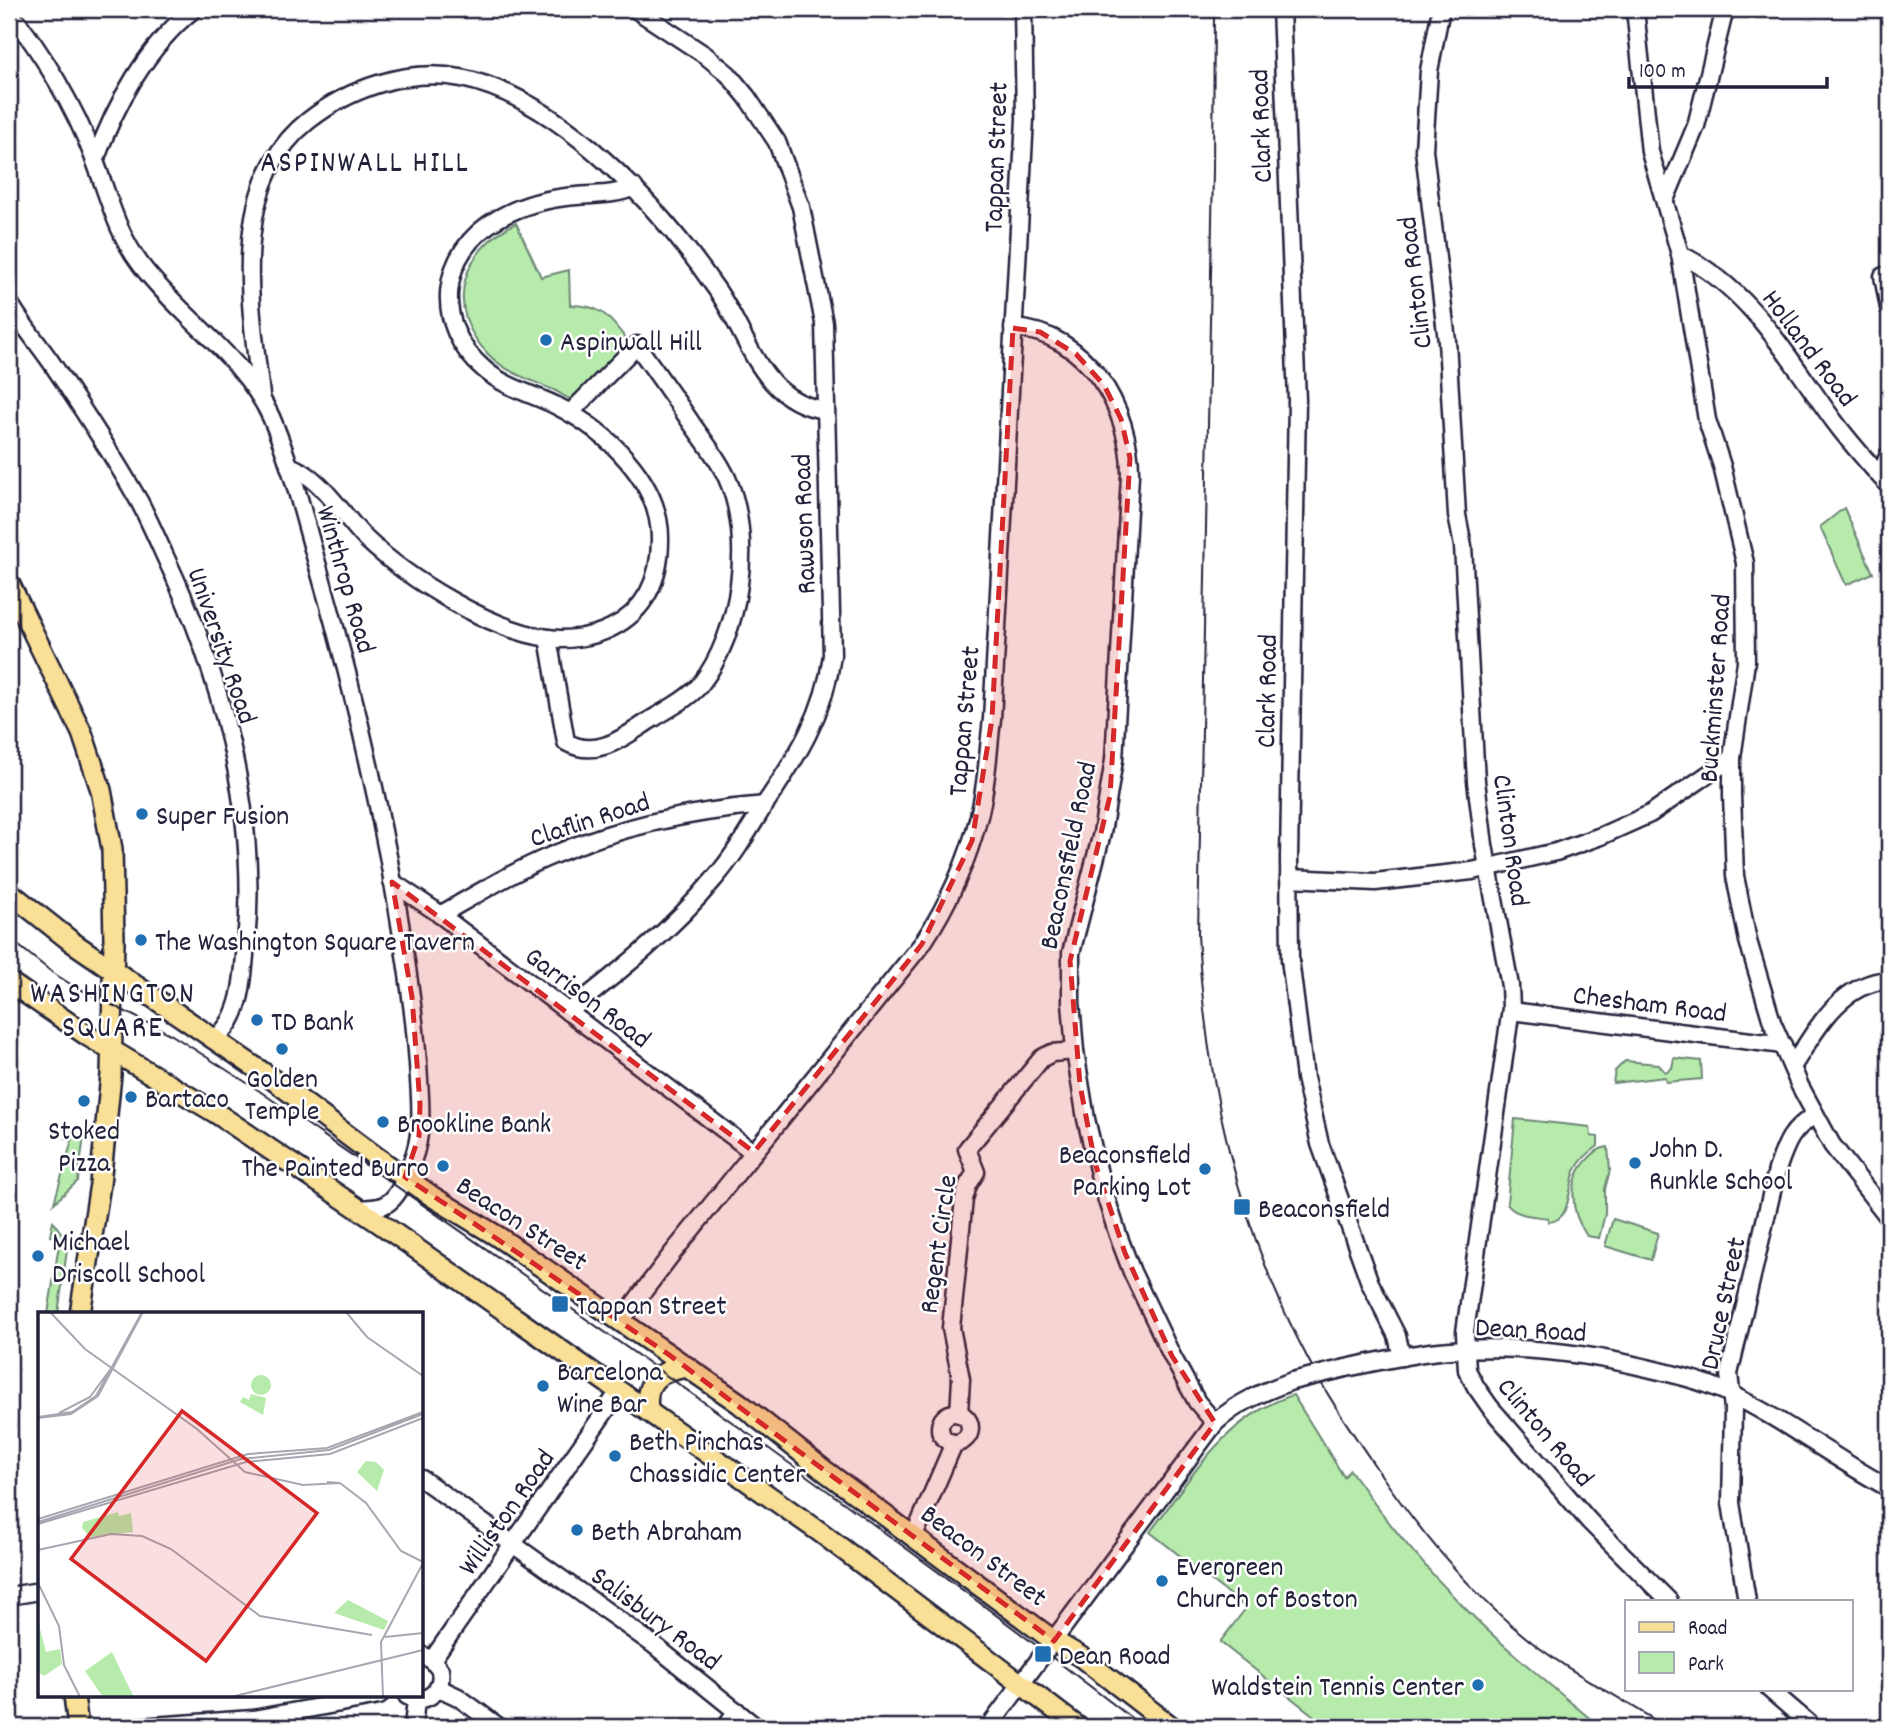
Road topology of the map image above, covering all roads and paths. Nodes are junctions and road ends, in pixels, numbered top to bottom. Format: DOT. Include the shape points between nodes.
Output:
graph roads {
  1 [pos="194,9"];
  2 [pos="635,9"];
  3 [pos="1023,9"];
  4 [pos="1281,9"];
  5 [pos="1441,9"];
  6 [pos="1635,9"];
  7 [pos="1725,9"];
  8 [pos="9,12"];
  9 [pos="95,161"];
  10 [pos="634,187"];
  11 [pos="1665,200"];
  12 [pos="1680,254"];
  13 [pos="1884,276"];
  14 [pos="9,302"];
  15 [pos="1889,309"];
  16 [pos="1013,328"];
  17 [pos="262,399"];
  18 [pos="825,410"];
  19 [pos="570,413"];
  20 [pos="1889,454"];
  21 [pos="289,466"];
  22 [pos="1885,481"];
  23 [pos="9,583"];
  24 [pos="548,638"];
  25 [pos="1732,758"];
  26 [pos="765,805"];
  27 [pos="1488,868"];
  28 [pos="1289,878"];
  29 [pos="392,882"];
  30 [pos="12,898"];
  31 [pos="440,915"];
  32 [pos="114,970"];
  33 [pos="1889,980"];
  34 [pos="9,982"];
  35 [pos="1511,1011"];
  36 [pos="568,1012"];
  37 [pos="214,1039"];
  38 [pos="1783,1045"];
  39 [pos="111,1049"];
  40 [pos="1075,1051"];
  41 [pos="1792,1067"];
  42 [pos="1815,1115"];
  43 [pos="753,1152"];
  44 [pos="405,1177"];
  45 [pos="359,1209"];
  46 [pos="1889,1218"];
  47 [pos="80,1312"];
  48 [pos="621,1321"];
  49 [pos="1464,1350"];
  50 [pos="1402,1357"];
  51 [pos="687,1367"];
  52 [pos="620,1390"];
  53 [pos="1731,1394"];
  54 [pos="649,1410"];
  55 [pos="959,1414"];
  56 [pos="1215,1423"];
  57 [pos="954,1443"];
  58 [pos="424,1480"];
  59 [pos="1889,1488"];
  60 [pos="914,1535"];
  61 [pos="514,1544"];
  62 [pos="38,1591"];
  63 [pos="9,1596"];
  64 [pos="1668,1600"];
  65 [pos="1747,1600"];
  66 [pos="1054,1641"];
  67 [pos="427,1658"];
  68 [pos="1022,1684"];
  69 [pos="439,1688"];
  70 [pos="1770,1690"];
  71 [pos="424,1697"];
  72 [pos="74,1698"];
  73 [pos="370,1698"];
  74 [pos="411,1698"];
  75 [pos="737,1711"];
  76 [pos="253,1723"];
  77 [pos="78,1727"];
  78 [pos="138,1727"];
  79 [pos="413,1727"];
  80 [pos="499,1727"];
  81 [pos="726,1727"];
  82 [pos="756,1727"];
  83 [pos="989,1727"];
  84 [pos="1078,1727"];
  85 [pos="1172,1727"];
  86 [pos="1813,1727"];
  1 -- 9 [label="street" via="146,61"];
  2 -- 18 [label="street, Rawson Road" via="728,74 763,118 783,154 801,207 821,304"];
  3 -- 16 [label="street, Tappan Street" via="1025,119"];
  4 -- 28 [label="street, Clark Road" via="1297,400"];
  5 -- 27 [label="street, Clinton Road" via="1429,71 1424,150 1447,341 1476,781"];
  6 -- 11 [label="street, Buckminster Road" via="1650,152"];
  7 -- 11 [label="street" via="1696,125"];
  8 -- 9 [label="street, Winthrop Road" via="52,76"];
  9 -- 17 [label="street, Winthrop Road" via="115,221 134,256"];
  10 -- 17 [label="street" via="564,128 479,83 442,76 410,78 371,86 335,102 304,124 282,148 256,207 251,285"];
  10 -- 18 [label="street" via="718,290 771,382 792,398"];
  10 -- 19 [label="street" via="618,194 548,200 504,215 469,242 452,273 450,311 470,355 497,379"];
  11 -- 12 [label="street, Buckminster Road"];
  12 -- 22 [label="street, Holland Road" via="1708,268 1771,330 1857,451"];
  12 -- 25 [label="street, Buckminster Road" via="1707,421 1745,563 1746,662"];
  13 -- 15 [label="street"];
  14 -- 37 [label="street, University Road" via="140,503 182,591 218,690 248,857 248,926 237,1008 229,1026"];
  16 -- 40 [label="street, Beaconsfield Road" via="1060,341 1094,371 1119,414 1129,458 1110,796 1070,961"];
  16 -- 43 [label="street, Tappan Street" via="992,719 972,841 922,944"];
  17 -- 21 [label="street, Winthrop Road"];
  18 -- 26 [label="street, Rawson Road" via="831,664 812,727"];
  19 -- 24 [label="street" via="607,439 642,482 658,523 659,558 649,594 621,622 590,635"];
  19 -- 24 [label="street" via="637,345 726,477 738,513 740,574 727,634 696,689 604,747 582,749 566,742"];
  20 -- 22 [label="street"];
  21 -- 24 [label="street" via="312,479 372,544 429,587 508,627"];
  21 -- 29 [label="street, Winthrop Road" via="353,694"];
  23 -- 32 [label="main road" via="72,710 101,790 112,849"];
  25 -- 27 [label="street" via="1650,814 1556,852"];
  25 -- 38 [label="street, Buckminster Road" via="1735,876 1748,941"];
  26 -- 31 [label="street, Claflin Road" via="687,815 579,844 520,870"];
  26 -- 36 [label="street, Rawson Road" via="708,887 648,946"];
  27 -- 28 [label="street" via="1375,883"];
  27 -- 35 [label="street, Clinton Road"];
  28 -- 50 [label="street, Clark Road" via="1290,959 1320,1144"];
  29 -- 31 [label="street, Garrison Road"];
  29 -- 44 [label="street, Winthrop Road" via="413,1010 420,1104 419,1136"];
  30 -- 32 [label="main road, Beacon Street"];
  31 -- 36 [label="street, Garrison Road"];
  32 -- 37 [label="main road, Beacon Street"];
  32 -- 39 [label="main road"];
  33 -- 41 [label="street" via="1854,990 1839,1002"];
  34 -- 39 [label="main road"];
  35 -- 38 [label="street, Chesham Road"];
  35 -- 49 [label="street, Clinton Road"];
  36 -- 43 [label="street, Garrison Road"];
  37 -- 44 [label="main road, Beacon Street"];
  38 -- 41 [label="street, Buckminster Road"];
  39 -- 45 [label="main road"];
  39 -- 47 [label="main road" via="103,1164"];
  40 -- 55 [label="street, Regent Circle" via="1042,1058 967,1149 976,1172 964,1199 952,1320 961,1379"];
  40 -- 56 [label="street, Beaconsfield Road" via="1093,1152 1118,1235 1172,1356 1196,1402"];
  41 -- 42 [label="street, Buckminster Road"];
  42 -- 46 [label="street, Buckminster Road" via="1832,1145"];
  42 -- 53 [label="street, Druce Street" via="1794,1130 1777,1170 1730,1369"];
  43 -- 48 [label="street, Tappan Street"];
  44 -- 45 [label="street, Winthrop Road" via="389,1202"];
  44 -- 48 [label="main road, Beacon Street"];
  45 -- 52 [label="main road"];
  48 -- 51 [label="main road, Beacon Street"];
  49 -- 50 [label="street, Dean Road"];
  49 -- 53 [label="street, Dean Road" via="1555,1352 1604,1359 1702,1382"];
  49 -- 64 [label="street, Clinton Road" via="1469,1376 1490,1407 1589,1521"];
  50 -- 56 [label="street, Dean Road, bridge" via="1272,1388 1239,1403"];
  51 -- 54 [label="main road" via="663,1373 653,1381 647,1395"];
  51 -- 60 [label="main road, Beacon Street"];
  52 -- 54 [label="main road"];
  52 -- 61 [label="street, Williston Road"];
  53 -- 59 [label="street, Dean Road"];
  53 -- 65 [label="street, Druce Street" via="1731,1503"];
  54 -- 68 [label="main road"];
  55 -- 57 [label="street, Regent Circle" via="967,1420 969,1430 964,1439"];
  55 -- 57 [label="street" via="945,1416 940,1425 942,1436"];
  56 -- 66 [label="street, Dean Road"];
  57 -- 60 [label="street, Regent Circle"];
  58 -- 61 [label="street, Salisbury Road"];
  60 -- 66 [label="main road, Beacon Street"];
  61 -- 67 [label="street, Williston Road"];
  61 -- 75 [label="street, Salisbury Road"];
  62 -- 63 [label="street"];
  66 -- 68 [label="street, Dean Road"];
  66 -- 85 [label="main road, Beacon Street" via="1074,1651"];
  67 -- 69 [label="street" via="440,1670"];
  68 -- 83 [label="street, Dean Road"];
  68 -- 84 [label="main road"];
  69 -- 71 [label="street"];
  69 -- 80 [label="street"];
  70 -- 86 [label="street"];
  72 -- 77 [label="main road"];
  73 -- 76 [label="street"];
  74 -- 79 [label="street"];
  75 -- 81 [label="street"];
  75 -- 82 [label="street, Salisbury Road"];
  76 -- 78 [label="street"];
}
